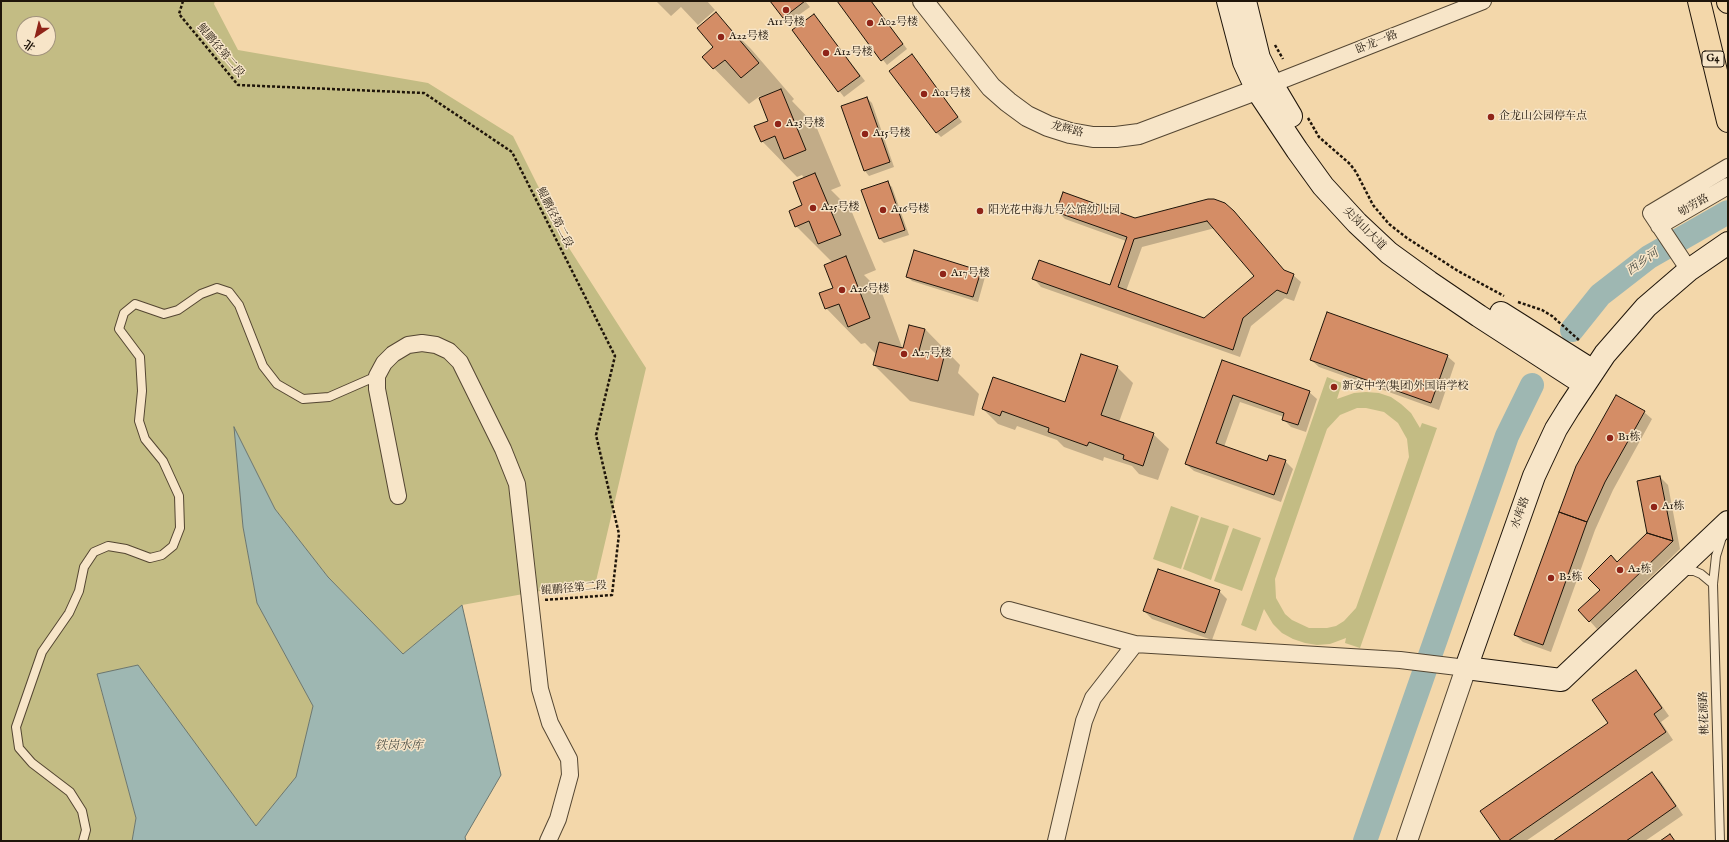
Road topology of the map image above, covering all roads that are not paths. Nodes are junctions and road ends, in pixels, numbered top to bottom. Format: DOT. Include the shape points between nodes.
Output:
graph roads {
  1 [pos="923,1"];
  2 [pos="1228,1"];
  3 [pos="1244,1"];
  4 [pos="1482,1"];
  5 [pos="1699,1"];
  6 [pos="1264,87"];
  7 [pos="1727,119"];
  8 [pos="1728,166"];
  9 [pos="1728,186"];
  10 [pos="1660,226"];
  11 [pos="1728,243"];
  12 [pos="1689,270"];
  13 [pos="377,376"];
  14 [pos="1588,378"];
  15 [pos="398,496"];
  16 [pos="1728,522"];
  17 [pos="1728,525"];
  18 [pos="1672,573"];
  19 [pos="1713,584"];
  20 [pos="1009,610"];
  21 [pos="1136,644"];
  22 [pos="1466,668"];
  23 [pos="83,841"];
  24 [pos="548,841"];
  25 [pos="1056,841"];
  26 [pos="1407,841"];
  27 [pos="1720,841"];
  1 -- 6 [label="street, 龙辉路" via="991,87 1027,116 1070,133 1093,137 1139,134"];
  2 -- 6 [label="main road, 尖岗山大道" via="1244,62"];
  3 -- 6 [label="main road, 尖岗山大道"];
  4 -- 6 [label="street, 卧龙一路"];
  5 -- 7 [label="highway, G4"];
  6 -- 14 [label="main road, 尖岗山大道" via="1314,153 1365,213 1398,243"];
  8 -- 10 [label="street" via="1651,213"];
  9 -- 10 [label="street, 劬劳路"];
  10 -- 12 [label="street"];
  11 -- 12 [label="main road, 水库路"];
  12 -- 14 [label="main road, 水库路" via="1646,307 1605,354"];
  13 -- 15 [label="street" via="377,389"];
  13 -- 23 [label="lane" via="329,397 303,399 277,384 263,366 239,305 229,292 217,288 201,294 178,310 164,314 135,304 124,313 119,328 140,357 142,391 139,421 145,439 164,460 179,496 180,528 173,546 162,555 150,558 126,549 108,546 94,552 84,567 79,591 69,613 42,652 16,727 19,748 32,763 70,792 82,811 86,830"];
  13 -- 24 [label="street" via="384,363 408,345 422,342 449,351 460,362 503,449 517,484 540,689 550,724 569,759 570,775 558,819"];
  14 -- 22 [label="main road, 水库路" via="1556,429 1534,476"];
  16 -- 18 [label="main road"];
  17 -- 19 [label="lane, 桃花源路" via="1716,556"];
  18 -- 19 [label="lane" via="1694,571"];
  18 -- 22 [label="main road" via="1561,680"];
  19 -- 27 [label="lane, 桃花源路"];
  20 -- 21 [label="street"];
  21 -- 22 [label="street" via="1400,660"];
  21 -- 25 [label="street" via="1093,698 1084,721"];
  22 -- 26 [label="street, 水库路"];
}
